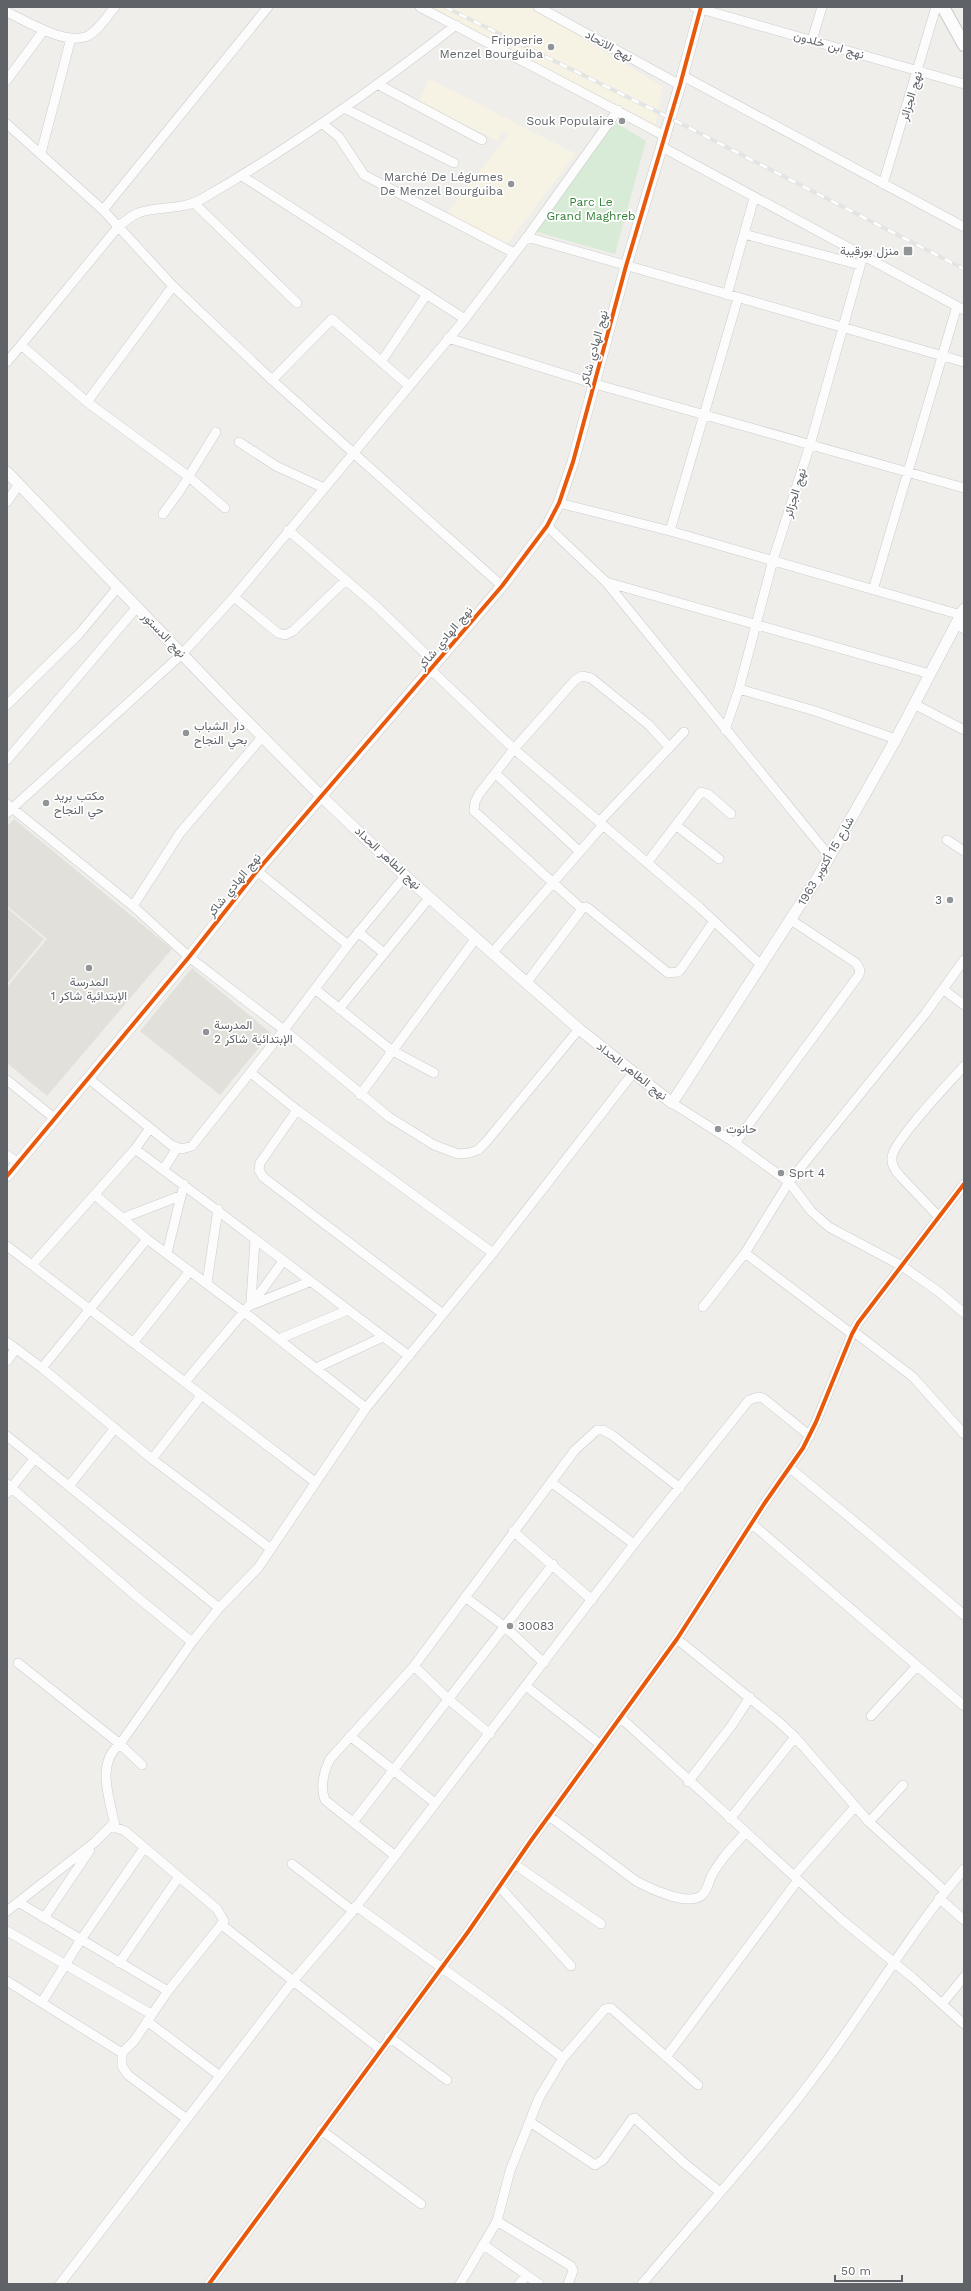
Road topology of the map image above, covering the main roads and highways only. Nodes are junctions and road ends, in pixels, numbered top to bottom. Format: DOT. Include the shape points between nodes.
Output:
graph roads {
  1 [pos="943,7"];
  2 [pos="964,46"];
  1 -- 2 [label="main road"];
}
